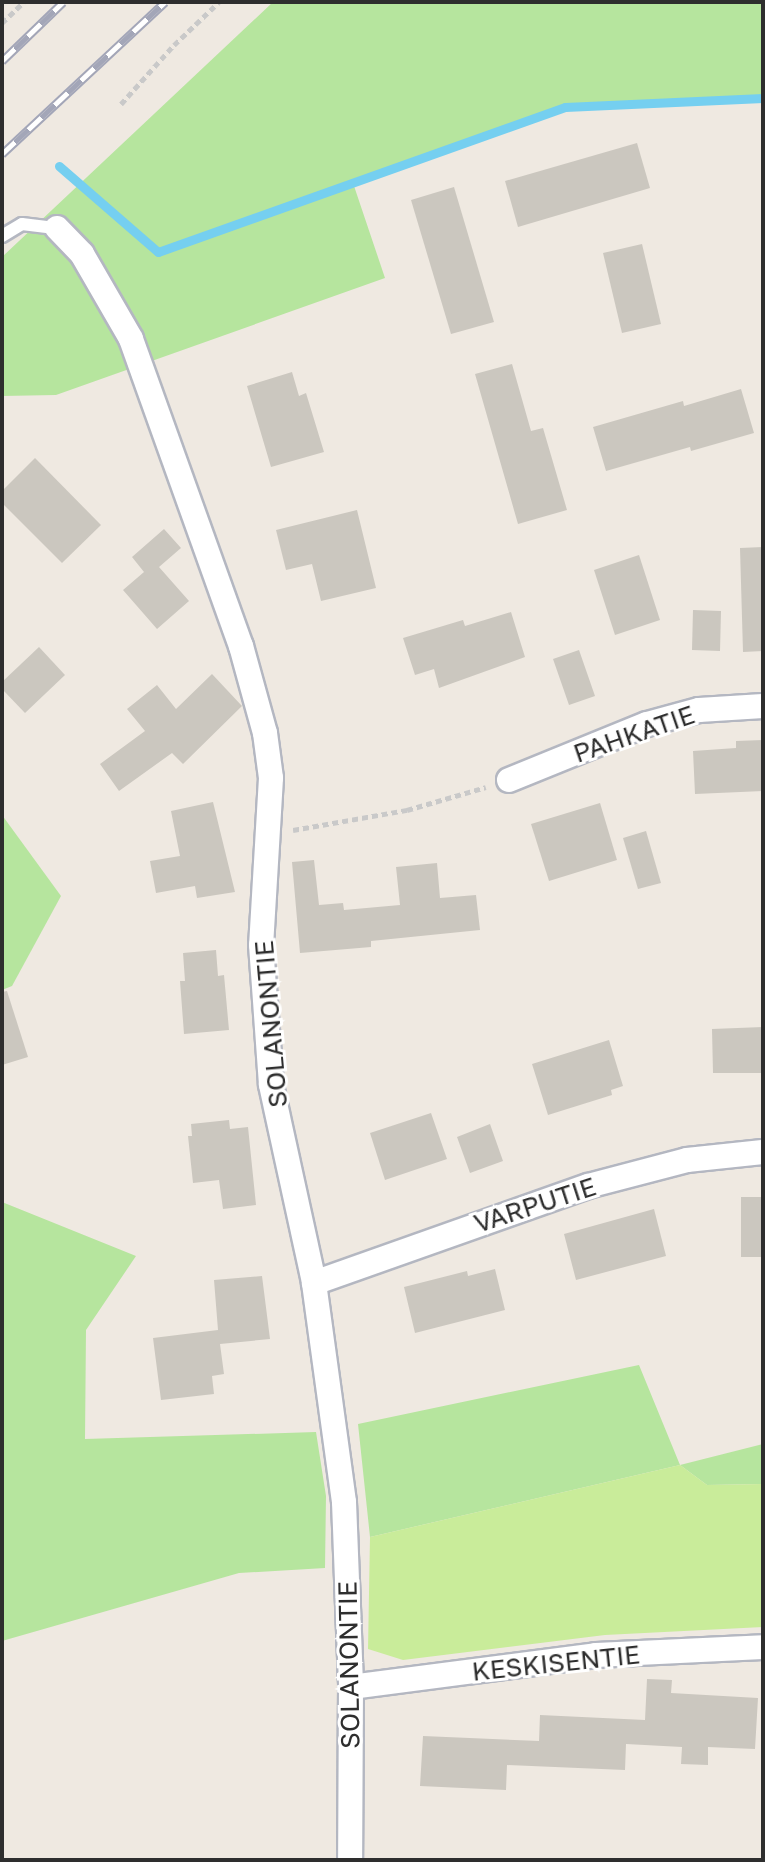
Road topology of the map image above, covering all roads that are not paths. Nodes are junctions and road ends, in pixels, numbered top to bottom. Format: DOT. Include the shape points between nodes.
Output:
graph roads {
  1 [pos="57,228"];
  2 [pos="2,236"];
  3 [pos="763,706"];
  4 [pos="509,780"];
  5 [pos="763,1152"];
  6 [pos="314,1283"];
  7 [pos="763,1647"];
  8 [pos="351,1687"];
  9 [pos="350,1860"];
  1 -- 2 [label="lane" via="22,224"];
  1 -- 6 [label="street, SOLANONTIE" via="82,254 131,339 241,646 265,733 271,778 261,945 271,1085"];
  3 -- 4 [label="street, PAHKATIE" via="699,710 647,724"];
  5 -- 6 [label="street, VARPUTIE" via="687,1160 588,1186"];
  6 -- 8 [label="street, SOLANONTIE" via="344,1502"];
  7 -- 8 [label="street, KESKISENTIE" via="596,1655"];
  8 -- 9 [label="street, SOLANONTIE"];
}
